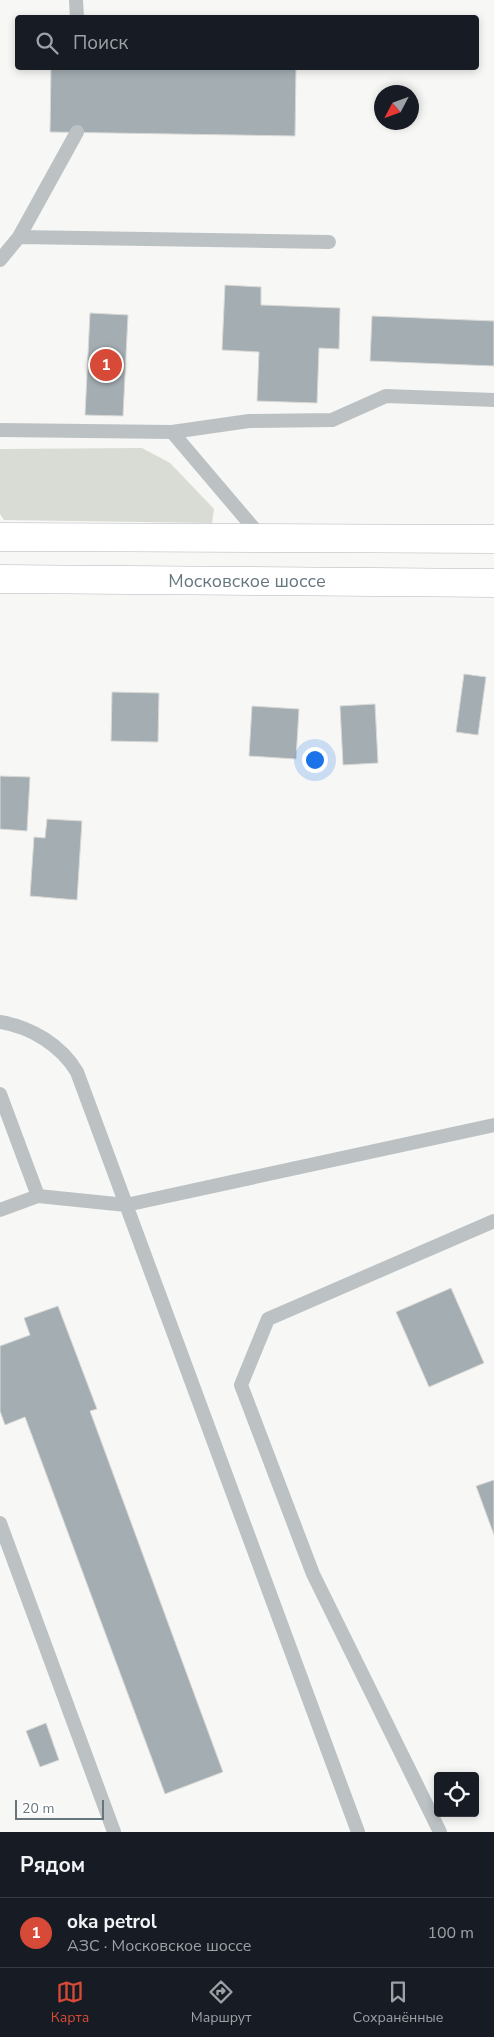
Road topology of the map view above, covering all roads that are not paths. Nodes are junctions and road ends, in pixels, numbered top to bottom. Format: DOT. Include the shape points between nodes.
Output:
graph roads {
  1 [pos="76,0"];
  2 [pos="77,15"];
  3 [pos="77,132"];
  4 [pos="19,237"];
  5 [pos="329,242"];
  6 [pos="0,260"];
  7 [pos="494,400"];
  8 [pos="0,430"];
  9 [pos="172,432"];
  10 [pos="0,536"];
  11 [pos="262,538"];
  12 [pos="494,539"];
  13 [pos="0,579"];
  14 [pos="494,583"];
  15 [pos="0,1022"];
  16 [pos="0,1094"];
  17 [pos="494,1125"];
  18 [pos="38,1196"];
  19 [pos="126,1205"];
  20 [pos="0,1210"];
  21 [pos="494,1221"];
  22 [pos="0,1523"];
  23 [pos="114,1832"];
  24 [pos="358,1832"];
  25 [pos="440,1832"];
  1 -- 2 [label="lane"];
  3 -- 4 [label="lane"];
  4 -- 5 [label="lane"];
  4 -- 6 [label="lane"];
  7 -- 9 [label="lane" via="386,396 332,420 250,421"];
  8 -- 9 [label="lane"];
  9 -- 11 [label="lane"];
  10 -- 11 [label="main road"];
  11 -- 12 [label="main road"];
  13 -- 14 [label="main road, Московское шоссе"];
  15 -- 19 [label="lane" via="47,1040 68,1058 77,1072"];
  16 -- 18 [label="lane"];
  17 -- 19 [label="lane"];
  18 -- 19 [label="lane"];
  18 -- 20 [label="lane"];
  19 -- 24 [label="lane"];
  21 -- 25 [label="lane" via="268,1319 241,1385 313,1574"];
  22 -- 23 [label="lane"];
}
